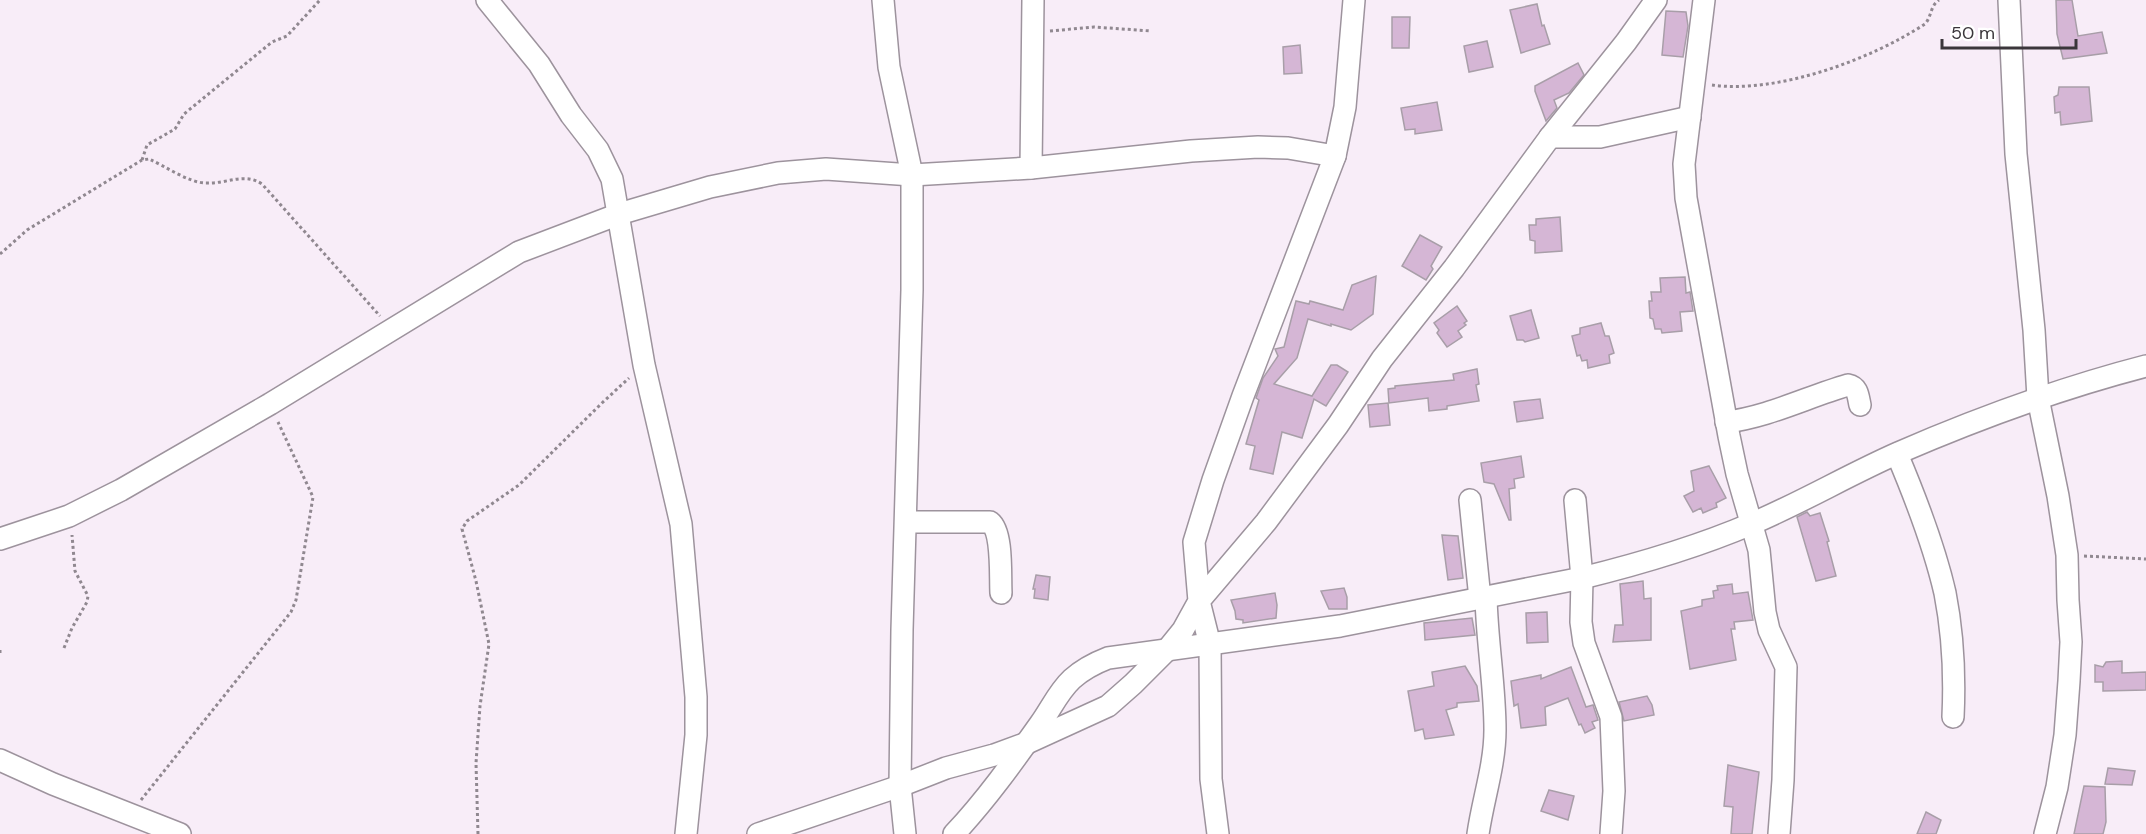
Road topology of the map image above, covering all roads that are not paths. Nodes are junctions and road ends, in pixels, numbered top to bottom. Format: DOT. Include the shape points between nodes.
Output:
graph roads {
  1 [pos="487,0"];
  2 [pos="883,0"];
  3 [pos="1033,0"];
  4 [pos="1354,0"];
  5 [pos="1656,0"];
  6 [pos="1704,0"];
  7 [pos="2009,0"];
  8 [pos="1690,117"];
  9 [pos="1550,137"];
  10 [pos="1335,156"];
  11 [pos="1031,168"];
  12 [pos="912,175"];
  13 [pos="619,214"];
  14 [pos="2146,366"];
  15 [pos="2038,398"];
  16 [pos="1860,405"];
  17 [pos="1726,422"];
  18 [pos="1897,454"];
  19 [pos="1470,500"];
  20 [pos="1575,500"];
  21 [pos="906,522"];
  22 [pos="1750,524"];
  23 [pos="0,539"];
  24 [pos="1582,578"];
  25 [pos="1001,593"];
  26 [pos="1483,598"];
  27 [pos="1199,601"];
  28 [pos="1210,645"];
  29 [pos="1166,651"];
  30 [pos="1953,717"];
  31 [pos="1027,742"];
  32 [pos="0,760"];
  33 [pos="900,786"];
  34 [pos="180,834"];
  35 [pos="686,834"];
  36 [pos="758,834"];
  37 [pos="905,834"];
  38 [pos="954,834"];
  39 [pos="1218,834"];
  40 [pos="1478,834"];
  41 [pos="1611,834"];
  42 [pos="1779,834"];
  43 [pos="2046,834"];
  1 -- 13 [label="street" via="539,64 598,150 612,179"];
  2 -- 12 [label="street" via="889,67"];
  3 -- 11 [label="street"];
  4 -- 10 [label="street" via="1345,107"];
  5 -- 9 [label="street"];
  6 -- 8 [label="street"];
  7 -- 15 [label="street" via="2016,154"];
  8 -- 9 [label="street" via="1600,137"];
  8 -- 17 [label="street" via="1684,164 1686,198"];
  9 -- 27 [label="street" via="1382,359 1266,522"];
  10 -- 11 [label="street" via="1258,147"];
  10 -- 27 [label="street" via="1243,396 1194,542"];
  11 -- 12 [label="street"];
  12 -- 13 [label="street" via="826,170 778,174 710,187"];
  12 -- 21 [label="street"];
  13 -- 23 [label="street" via="519,252 121,490 69,516"];
  13 -- 35 [label="street" via="644,365 681,524 696,697"];
  14 -- 15 [label="street"];
  15 -- 18 [label="street"];
  15 -- 43 [label="street" via="2067,555 2071,642 2057,787"];
  16 -- 17 [label="street" via="1857,391 1848,385 1766,414"];
  17 -- 22 [label="street"];
  18 -- 22 [label="street"];
  18 -- 30 [label="street" via="1922,515 1945,594 1955,673"];
  19 -- 26 [label="street"];
  20 -- 24 [label="street"];
  21 -- 25 [label="street" via="990,522 998,536"];
  21 -- 33 [label="street"];
  22 -- 24 [label="street" via="1683,549"];
  22 -- 42 [label="street" via="1759,550 1769,630 1786,667"];
  24 -- 26 [label="street"];
  24 -- 41 [label="street" via="1584,643 1611,717"];
  26 -- 28 [label="street" via="1340,626"];
  26 -- 40 [label="street" via="1492,655 1495,731 1494,756"];
  27 -- 28 [label="street"];
  27 -- 29 [label="street"];
  28 -- 29 [label="street"];
  28 -- 39 [label="street" via="1211,779"];
  29 -- 31 [label="street" via="1108,706"];
  29 -- 31 [label="street" via="1108,658 1093,664 1060,692"];
  31 -- 33 [label="street"];
  31 -- 38 [label="street"];
  32 -- 34 [label="street"];
  33 -- 36 [label="street"];
  33 -- 37 [label="street"];
}
